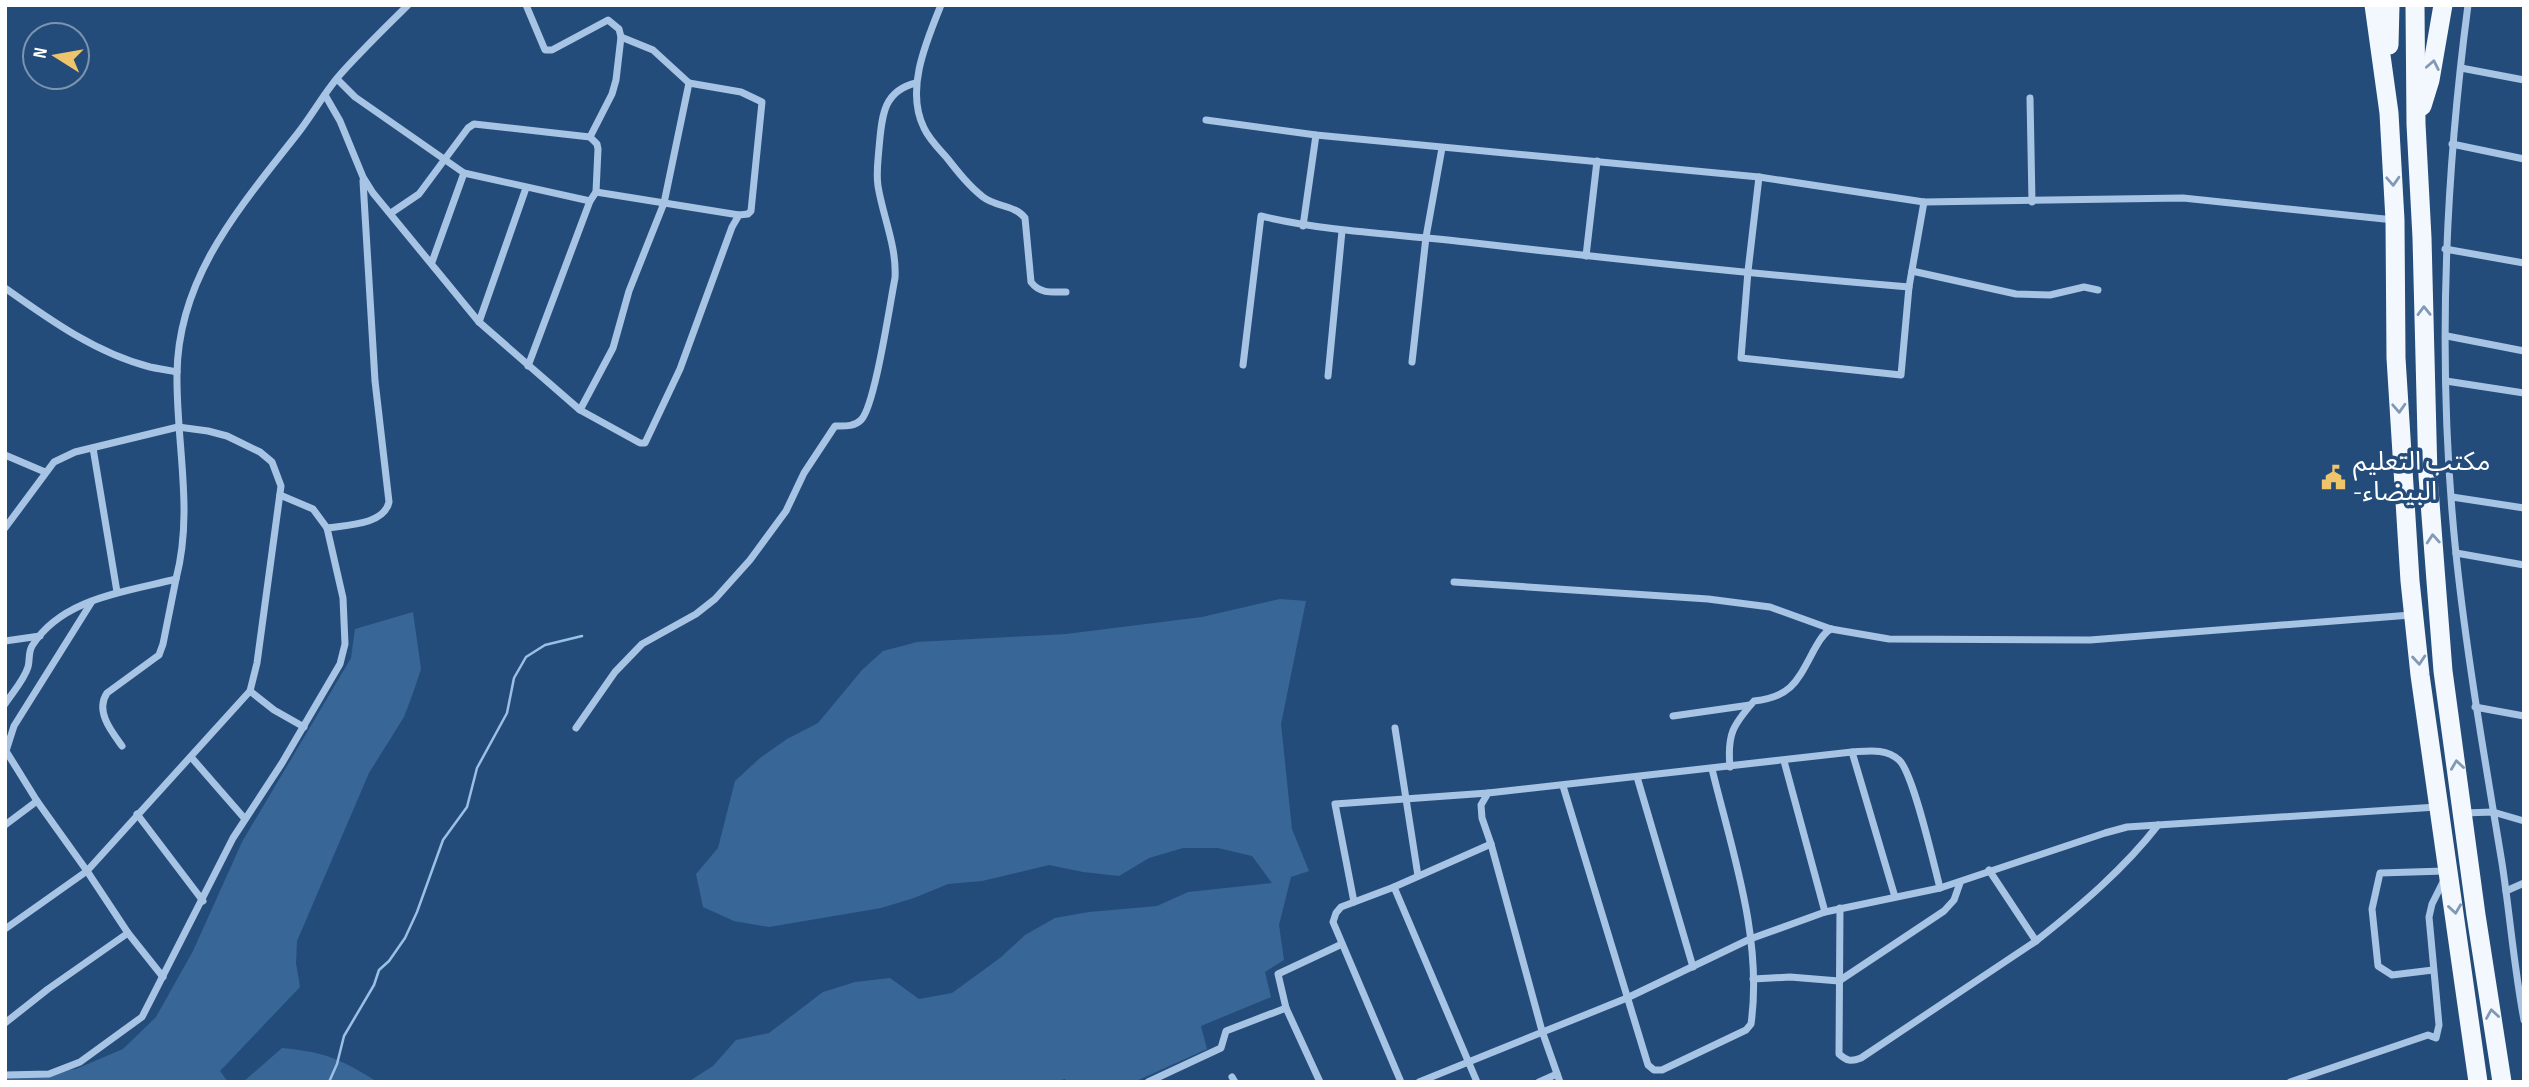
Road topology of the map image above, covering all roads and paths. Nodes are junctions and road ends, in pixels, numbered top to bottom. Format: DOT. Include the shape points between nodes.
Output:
graph roads {
  1 [pos="408,5"];
  2 [pos="526,5"];
  3 [pos="941,5"];
  4 [pos="2374,5"];
  5 [pos="2390,5"];
  6 [pos="2415,5"];
  7 [pos="2443,5"];
  8 [pos="2468,5"];
  9 [pos="621,37"];
  10 [pos="2461,68"];
  11 [pos="337,79"];
  12 [pos="2524,80"];
  13 [pos="689,83"];
  14 [pos="916,83"];
  15 [pos="325,95"];
  16 [pos="2030,98"];
  17 [pos="2389,113"];
  18 [pos="1206,120"];
  19 [pos="2416,124"];
  20 [pos="1316,135"];
  21 [pos="590,137"];
  22 [pos="2452,144"];
  23 [pos="1443,148"];
  24 [pos="2524,159"];
  25 [pos="1597,161"];
  26 [pos="445,162"];
  27 [pos="464,173"];
  28 [pos="363,177"];
  29 [pos="1759,177"];
  30 [pos="526,188"];
  31 [pos="596,192"];
  32 [pos="590,201"];
  33 [pos="1924,202"];
  34 [pos="2032,202"];
  35 [pos="664,203"];
  36 [pos="391,213"];
  37 [pos="739,215"];
  38 [pos="2395,220"];
  39 [pos="1303,226"];
  40 [pos="1342,231"];
  41 [pos="1426,237"];
  42 [pos="2445,249"];
  43 [pos="1586,256"];
  44 [pos="432,262"];
  45 [pos="2524,263"];
  46 [pos="1748,271"];
  47 [pos="1912,271"];
  48 [pos="1909,287"];
  49 [pos="5,288"];
  50 [pos="2098,290"];
  51 [pos="1066,292"];
  52 [pos="479,322"];
  53 [pos="2447,336"];
  54 [pos="2524,351"];
  55 [pos="1412,362"];
  56 [pos="1243,365"];
  57 [pos="528,366"];
  58 [pos="177,372"];
  59 [pos="1328,376"];
  60 [pos="2446,381"];
  61 [pos="2524,393"];
  62 [pos="580,410"];
  63 [pos="178,427"];
  64 [pos="93,448"];
  65 [pos="5,455"];
  66 [pos="45,472"];
  67 [pos="280,495"];
  68 [pos="2452,496"];
  69 [pos="2524,508"];
  70 [pos="5,528"];
  71 [pos="327,528"];
  72 [pos="2456,553"];
  73 [pos="2524,565"];
  74 [pos="176,579"];
  75 [pos="1454,582"];
  76 [pos="117,592"];
  77 [pos="91,603"];
  78 [pos="2415,615"];
  79 [pos="1831,628"];
  80 [pos="40,635"];
  81 [pos="5,641"];
  82 [pos="250,691"];
  83 [pos="5,704"];
  84 [pos="1750,705"];
  85 [pos="2475,707"];
  86 [pos="1673,716"];
  87 [pos="2524,716"];
  88 [pos="304,727"];
  89 [pos="576,728"];
  90 [pos="1395,728"];
  91 [pos="121,746"];
  92 [pos="1852,752"];
  93 [pos="191,757"];
  94 [pos="1784,761"];
  95 [pos="1730,766"];
  96 [pos="1712,769"];
  97 [pos="1637,777"];
  98 [pos="1563,786"];
  99 [pos="1489,793"];
  100 [pos="1406,799"];
  101 [pos="37,801"];
  102 [pos="2441,806"];
  103 [pos="2493,812"];
  104 [pos="2463,813"];
  105 [pos="137,814"];
  106 [pos="245,819"];
  107 [pos="2524,821"];
  108 [pos="5,825"];
  109 [pos="2158,825"];
  110 [pos="1491,844"];
  111 [pos="1989,870"];
  112 [pos="2449,870"];
  113 [pos="88,871"];
  114 [pos="1418,876"];
  115 [pos="1960,883"];
  116 [pos="2524,883"];
  117 [pos="1394,887"];
  118 [pos="1940,888"];
  119 [pos="2506,891"];
  120 [pos="1895,897"];
  121 [pos="203,901"];
  122 [pos="1354,902"];
  123 [pos="1840,908"];
  124 [pos="1825,912"];
  125 [pos="5,929"];
  126 [pos="128,933"];
  127 [pos="1750,939"];
  128 [pos="2036,942"];
  129 [pos="1342,944"];
  130 [pos="1693,967"];
  131 [pos="2433,970"];
  132 [pos="163,977"];
  133 [pos="1753,979"];
  134 [pos="1839,981"];
  135 [pos="1627,998"];
  136 [pos="1286,1008"];
  137 [pos="2524,1020"];
  138 [pos="5,1023"];
  139 [pos="1542,1031"];
  140 [pos="1469,1063"];
  141 [pos="5,1075"];
  142 [pos="1558,1078"];
  143 [pos="1163,1079"];
  144 [pos="1148,1082"];
  145 [pos="1321,1082"];
  146 [pos="1401,1082"];
  147 [pos="1419,1082"];
  148 [pos="1477,1082"];
  149 [pos="1539,1082"];
  150 [pos="2290,1082"];
  151 [pos="2478,1082"];
  152 [pos="2502,1082"];
  1 -- 11 [label="street"];
  2 -- 9 [label="street" via="545,50 608,20"];
  3 -- 14 [label="street"];
  4 -- 17 [label="highway"];
  5 -- 17 [label="highway"];
  6 -- 19 [label="highway"];
  19 -- 7 [label="highway, one-way" via="2430,80"];
  8 -- 10 [label="street"];
  9 -- 13 [label="street" via="653,50"];
  9 -- 21 [label="street" via="612,94"];
  10 -- 12 [label="street"];
  10 -- 22 [label="street"];
  11 -- 15 [label="street"];
  11 -- 26 [label="street"];
  13 -- 35 [label="street"];
  13 -- 37 [label="street" via="741,92 762,102 751,211"];
  14 -- 51 [label="street" via="921,122 933,141 987,200 1026,218 1031,282 1044,292"];
  14 -- 89 [label="street" via="901,86 887,102 881,126 878,187 895,278 866,412 855,424 835,426 786,511 715,600 642,644 615,672"];
  15 -- 28 [label="street"];
  15 -- 58 [label="street" via="207,258 186,311"];
  16 -- 34 [label="street"];
  17 -- 38 [label="highway, one-way"];
  18 -- 20 [label="street"];
  104 -- 19 [label="highway, one-way" via="2435,581"];
  20 -- 23 [label="street"];
  20 -- 39 [label="street"];
  21 -- 26 [label="street" via="474,124"];
  21 -- 31 [label="street" via="598,149"];
  22 -- 24 [label="street"];
  22 -- 42 [label="street"];
  23 -- 25 [label="street"];
  23 -- 41 [label="street"];
  25 -- 29 [label="street"];
  25 -- 43 [label="street"];
  26 -- 27 [label="street"];
  26 -- 36 [label="street" via="419,194"];
  27 -- 30 [label="street"];
  27 -- 44 [label="street"];
  28 -- 36 [label="street"];
  28 -- 71 [label="street" via="374,381 389,502 386,511 375,518"];
  29 -- 33 [label="street"];
  29 -- 46 [label="street"];
  30 -- 32 [label="street"];
  30 -- 52 [label="street"];
  31 -- 32 [label="street"];
  31 -- 35 [label="street"];
  32 -- 57 [label="street"];
  33 -- 34 [label="street"];
  33 -- 47 [label="street"];
  34 -- 38 [label="street" via="2183,198"];
  35 -- 37 [label="street"];
  35 -- 62 [label="street" via="629,291 613,348"];
  36 -- 44 [label="street"];
  37 -- 62 [label="street" via="650,438 640,443"];
  38 -- 78 [label="highway, one-way" via="2396,358"];
  39 -- 40 [label="street"];
  39 -- 56 [label="street" via="1261,216"];
  40 -- 41 [label="street"];
  40 -- 59 [label="street"];
  41 -- 43 [label="street"];
  41 -- 55 [label="street"];
  42 -- 45 [label="street"];
  42 -- 53 [label="street"];
  43 -- 46 [label="street"];
  44 -- 52 [label="street"];
  46 -- 48 [label="street"];
  46 -- 48 [label="street" via="1741,358 1901,375"];
  47 -- 48 [label="street"];
  47 -- 50 [label="street" via="2017,294 2050,295 2084,287"];
  49 -- 58 [label="street" via="60,327 100,347"];
  52 -- 57 [label="street"];
  53 -- 54 [label="street"];
  53 -- 60 [label="street"];
  57 -- 62 [label="street"];
  58 -- 63 [label="street"];
  60 -- 61 [label="street"];
  60 -- 68 [label="street"];
  63 -- 64 [label="street"];
  63 -- 67 [label="street" via="227,436 267,457 277,472"];
  63 -- 74 [label="street" via="185,521"];
  64 -- 66 [label="street" via="54,462"];
  64 -- 76 [label="street"];
  65 -- 66 [label="street"];
  66 -- 70 [label="street"];
  67 -- 71 [label="street" via="313,509"];
  67 -- 82 [label="street"];
  68 -- 69 [label="street"];
  68 -- 72 [label="street"];
  71 -- 88 [label="street" via="342,598 345,644 340,664"];
  72 -- 73 [label="street"];
  72 -- 85 [label="street"];
  74 -- 76 [label="street"];
  74 -- 91 [label="street" via="159,656 103,699 103,713"];
  75 -- 79 [label="street" via="1770,607"];
  76 -- 77 [label="street"];
  77 -- 80 [label="street" via="68,612"];
  77 -- 101 [label="street" via="6,746"];
  78 -- 79 [label="street" via="2090,640 1889,639"];
  78 -- 102 [label="highway, one-way"];
  79 -- 84 [label="street" via="1790,688"];
  80 -- 81 [label="street"];
  80 -- 83 [label="street" via="29,652 27,671"];
  82 -- 88 [label="street"];
  82 -- 93 [label="street"];
  84 -- 86 [label="street"];
  84 -- 95 [label="street" via="1733,725"];
  85 -- 87 [label="street"];
  85 -- 103 [label="street"];
  88 -- 106 [label="street"];
  90 -- 100 [label="street"];
  92 -- 94 [label="street"];
  92 -- 118 [label="street" via="1886,752 1904,766"];
  92 -- 120 [label="street"];
  93 -- 105 [label="street"];
  93 -- 106 [label="street"];
  94 -- 95 [label="street"];
  94 -- 124 [label="street"];
  95 -- 96 [label="street"];
  96 -- 97 [label="street"];
  96 -- 127 [label="street"];
  97 -- 98 [label="street"];
  97 -- 130 [label="street"];
  98 -- 99 [label="street"];
  98 -- 135 [label="street"];
  99 -- 100 [label="street"];
  99 -- 110 [label="street" via="1480,805"];
  100 -- 114 [label="street"];
  100 -- 122 [label="street" via="1335,804"];
  101 -- 108 [label="street"];
  101 -- 113 [label="street"];
  102 -- 109 [label="street"];
  102 -- 112 [label="highway"];
  103 -- 104 [label="street"];
  103 -- 107 [label="street"];
  103 -- 119 [label="street"];
  152 -- 104 [label="highway, one-way"];
  105 -- 113 [label="street"];
  105 -- 121 [label="street"];
  106 -- 121 [label="street"];
  109 -- 111 [label="street" via="2116,830"];
  109 -- 128 [label="street" via="2139,850"];
  110 -- 114 [label="street"];
  110 -- 139 [label="street"];
  111 -- 115 [label="street"];
  111 -- 128 [label="street"];
  112 -- 131 [label="street" via="2430,910"];
  112 -- 131 [label="street" via="2380,873 2372,909 2378,967 2392,975"];
  112 -- 151 [label="highway, one-way"];
  113 -- 125 [label="street"];
  113 -- 126 [label="street"];
  114 -- 117 [label="street"];
  115 -- 118 [label="street"];
  115 -- 134 [label="street" via="1944,911"];
  116 -- 119 [label="street"];
  117 -- 122 [label="street"];
  117 -- 140 [label="street"];
  118 -- 120 [label="street"];
  119 -- 137 [label="street"];
  120 -- 123 [label="street"];
  121 -- 132 [label="street"];
  122 -- 129 [label="street" via="1341,907 1333,922"];
  123 -- 124 [label="street"];
  123 -- 134 [label="street"];
  124 -- 127 [label="street"];
  126 -- 132 [label="street"];
  126 -- 138 [label="street"];
  127 -- 130 [label="street"];
  127 -- 133 [label="street"];
  128 -- 134 [label="street" via="1853,1061 1839,1054"];
  129 -- 136 [label="street" via="1278,974"];
  129 -- 146 [label="street"];
  130 -- 135 [label="street"];
  131 -- 150 [label="street" via="2436,1038 2428,1035"];
  132 -- 141 [label="street" via="142,1017 80,1062 49,1074"];
  133 -- 134 [label="street"];
  133 -- 135 [label="street" via="1751,1024 1746,1030 1662,1070 1648,1065"];
  135 -- 139 [label="street"];
  136 -- 143 [label="street" via="1227,1031 1221,1048"];
  136 -- 145 [label="street"];
  139 -- 140 [label="street"];
  139 -- 142 [label="street"];
  140 -- 147 [label="street"];
  140 -- 148 [label="street"];
  142 -- 149 [label="street"];
  143 -- 144 [label="street"];
}
